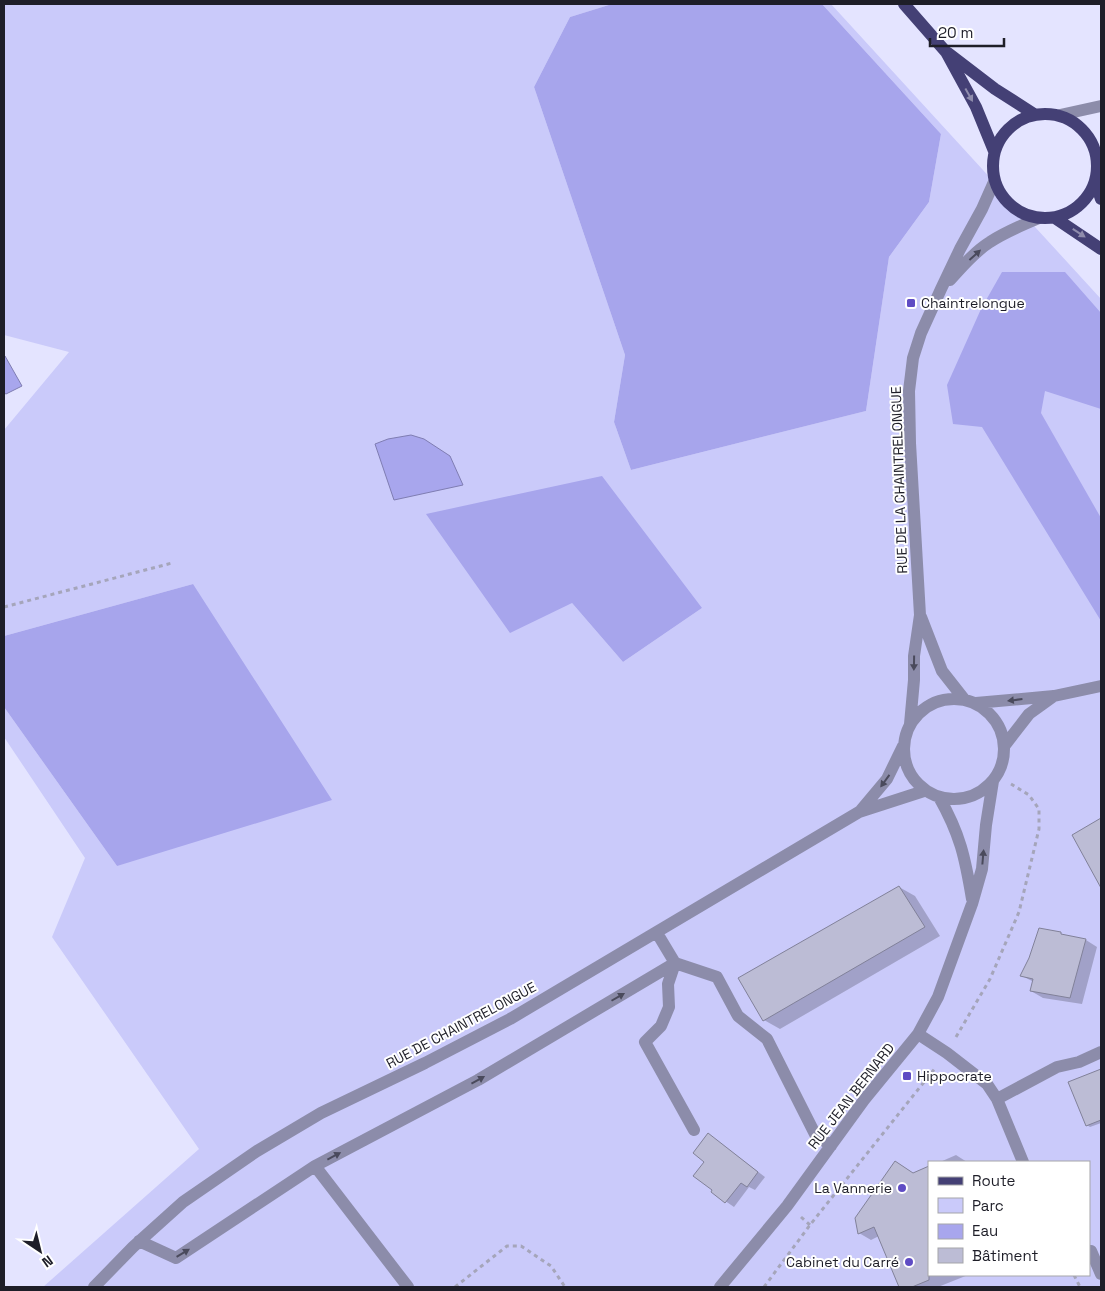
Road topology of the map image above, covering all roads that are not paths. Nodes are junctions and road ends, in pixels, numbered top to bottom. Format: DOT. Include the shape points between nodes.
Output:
graph roads {
  1 [pos="904,4"];
  2 [pos="946,52"];
  3 [pos="1101,106"];
  4 [pos="1034,114"];
  5 [pos="1060,115"];
  6 [pos="994,151"];
  7 [pos="1099,164"];
  8 [pos="994,182"];
  9 [pos="1095,182"];
  10 [pos="1101,200"];
  11 [pos="1039,218"];
  12 [pos="1055,218"];
  13 [pos="1101,249"];
  14 [pos="941,289"];
  15 [pos="920,615"];
  16 [pos="1101,686"];
  17 [pos="1054,696"];
  18 [pos="970,702"];
  19 [pos="910,724"];
  20 [pos="1005,745"];
  21 [pos="903,746"];
  22 [pos="993,782"];
  23 [pos="924,791"];
  24 [pos="938,798"];
  25 [pos="859,812"];
  26 [pos="972,904"];
  27 [pos="657,933"];
  28 [pos="674,963"];
  29 [pos="918,1034"];
  30 [pos="1101,1052"];
  31 [pos="997,1099"];
  32 [pos="694,1130"];
  33 [pos="831,1146"];
  34 [pos="1023,1161"];
  35 [pos="315,1166"];
  36 [pos="139,1241"];
  37 [pos="1090,1251"];
  38 [pos="1101,1274"];
  39 [pos="94,1287"];
  40 [pos="408,1287"];
  41 [pos="720,1287"];
  1 -- 2 [label="main road"];
  2 -- 4 [label="main road"];
  2 -- 6 [label="main road, one-way" via="976,107"];
  3 -- 5 [label="street"];
  4 -- 5 [label="main road"];
  4 -- 6 [label="main road" via="1009,127"];
  5 -- 7 [label="main road" via="1076,123 1087,135"];
  6 -- 8 [label="main road"];
  7 -- 9 [label="main road"];
  8 -- 11 [label="main road" via="1011,207"];
  8 -- 14 [label="street, RUE DE LA CHAINTRELONGUE"];
  9 -- 10 [label="main road"];
  9 -- 12 [label="main road" via="1087,198"];
  11 -- 12 [label="main road"];
  14 -- 11 [label="street, RUE DE LA CHAINTRELONGUE, one-way" via="989,243"];
  12 -- 13 [label="main road, one-way"];
  14 -- 15 [label="street, RUE DE LA CHAINTRELONGUE" via="913,358 909,390"];
  15 -- 18 [label="street, RUE DE LA CHAINTRELONGUE" via="942,671"];
  15 -- 19 [label="street, RUE DE LA CHAINTRELONGUE, one-way"];
  16 -- 17 [label="street"];
  17 -- 18 [label="street, one-way"];
  17 -- 20 [label="street" via="1029,714"];
  18 -- 19 [label="street" via="943,700 924,709"];
  18 -- 20 [label="street" via="990,714 1000,728"];
  19 -- 21 [label="street"];
  20 -- 22 [label="street" via="1003,761"];
  21 -- 23 [label="street" via="905,763 912,778"];
  21 -- 25 [label="street, RUE DE CHAINTRELONGUE, one-way" via="887,779"];
  22 -- 24 [label="street" via="968,798"];
  26 -- 22 [label="street, RUE JEAN BERNARD, one-way" via="982,869"];
  23 -- 24 [label="street"];
  23 -- 25 [label="street, RUE DE CHAINTRELONGUE"];
  24 -- 26 [label="street, RUE JEAN BERNARD" via="964,851"];
  25 -- 27 [label="street, RUE DE CHAINTRELONGUE"];
  26 -- 29 [label="street, RUE JEAN BERNARD" via="938,997"];
  27 -- 28 [label="street"];
  27 -- 36 [label="street, RUE DE CHAINTRELONGUE" via="510,1019 321,1113 257,1151 183,1202"];
  28 -- 32 [label="street" via="668,984 669,1007 661,1026 645,1042"];
  28 -- 33 [label="street" via="717,977 738,1016 767,1039 815,1134"];
  35 -- 28 [label="street, one-way" via="478,1080"];
  29 -- 31 [label="street" via="987,1084"];
  29 -- 33 [label="street, RUE JEAN BERNARD"];
  30 -- 31 [label="street" via="1057,1067"];
  31 -- 34 [label="street"];
  33 -- 41 [label="street, RUE JEAN BERNARD" via="787,1206"];
  36 -- 35 [label="street, one-way" via="176,1258"];
  35 -- 40 [label="street"];
  36 -- 39 [label="street, RUE DE CHAINTRELONGUE"];
  37 -- 38 [label="street"];
}
